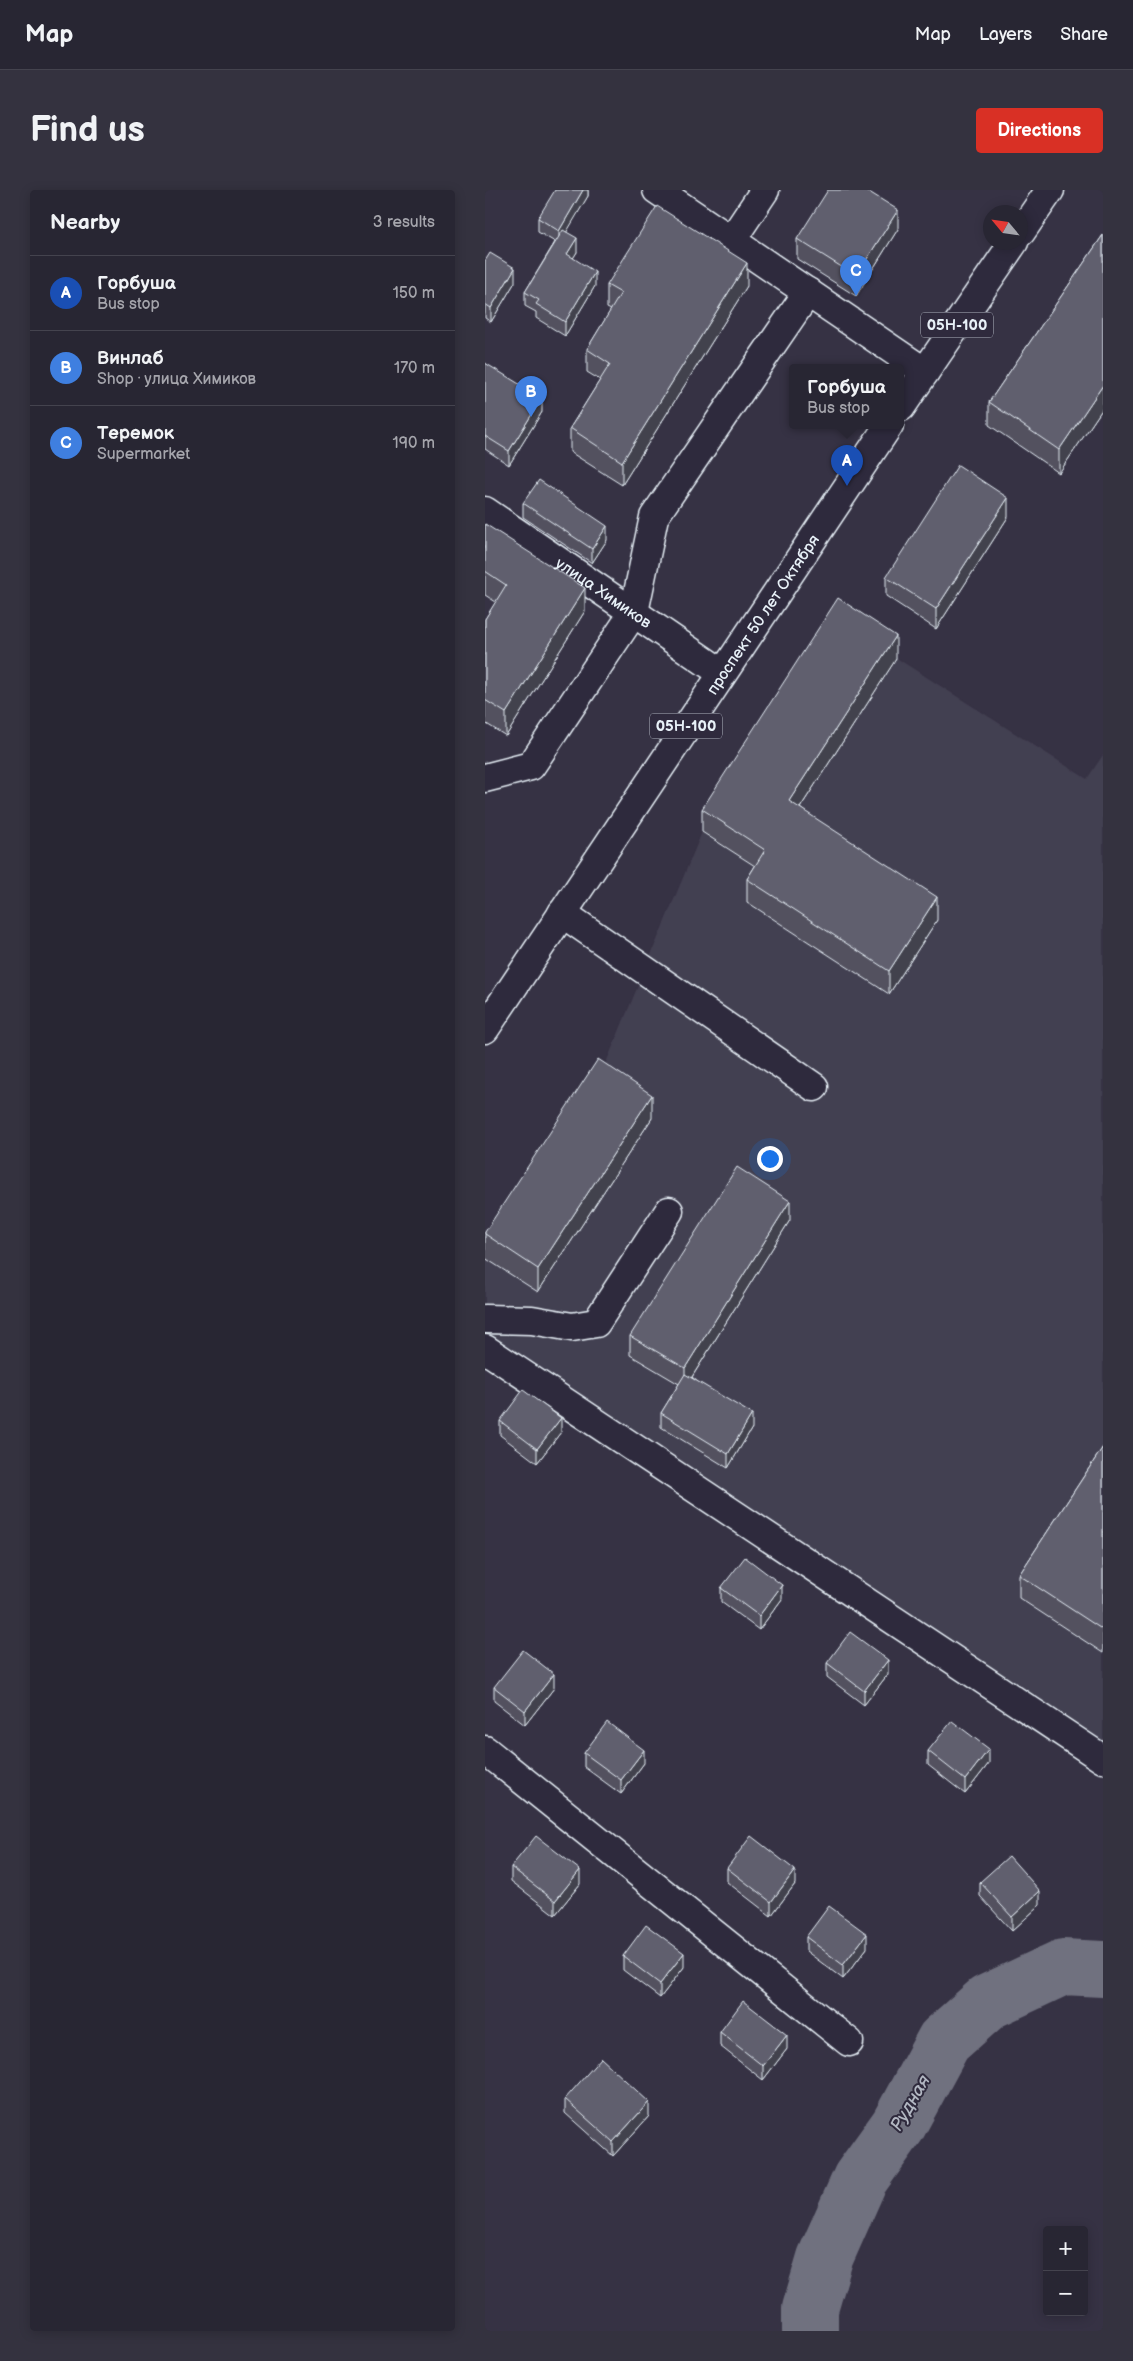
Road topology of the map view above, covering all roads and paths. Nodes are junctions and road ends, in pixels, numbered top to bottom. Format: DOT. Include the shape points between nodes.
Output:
graph roads {
  1 [pos="657,190"];
  2 [pos="765,190"];
  3 [pos="1049,190"];
  4 [pos="1028,222"];
  5 [pos="731,241"];
  6 [pos="1009,250"];
  7 [pos="807,292"];
  8 [pos="925,372"];
  9 [pos="904,403"];
  10 [pos="886,429"];
  11 [pos="485,511"];
  12 [pos="634,612"];
  13 [pos="722,673"];
  14 [pos="485,778"];
  15 [pos="562,913"];
  16 [pos="485,1029"];
  17 [pos="814,1087"];
  18 [pos="669,1211"];
  19 [pos="485,1319"];
  20 [pos="485,1349"];
  21 [pos="485,1750"];
  22 [pos="1103,1759"];
  23 [pos="849,2042"];
  1 -- 5 [label="main road"];
  2 -- 5 [label="main road"];
  3 -- 4 [label="main road"];
  5 -- 7 [label="main road"];
  6 -- 8 [label="main road, 05Н-100"];
  7 -- 8 [label="main road"];
  7 -- 12 [label="main road" via="654,517"];
  8 -- 9 [label="main road, 05Н-100"];
  10 -- 13 [label="main road, проспект 50 лет Октября / 05Н-100"];
  11 -- 12 [label="main road, улица Химиков"];
  12 -- 13 [label="main road, улица Химиков"];
  12 -- 14 [label="main road" via="531,766"];
  13 -- 15 [label="main road, проспект 50 лет Октября / 05Н-100"];
  15 -- 16 [label="main road, проспект 50 лет Октября / 05Н-100"];
  15 -- 17 [label="main road"];
  18 -- 19 [label="main road" via="596,1323 571,1327 532,1320"];
  20 -- 22 [label="main road"];
  21 -- 23 [label="main road"];
}
